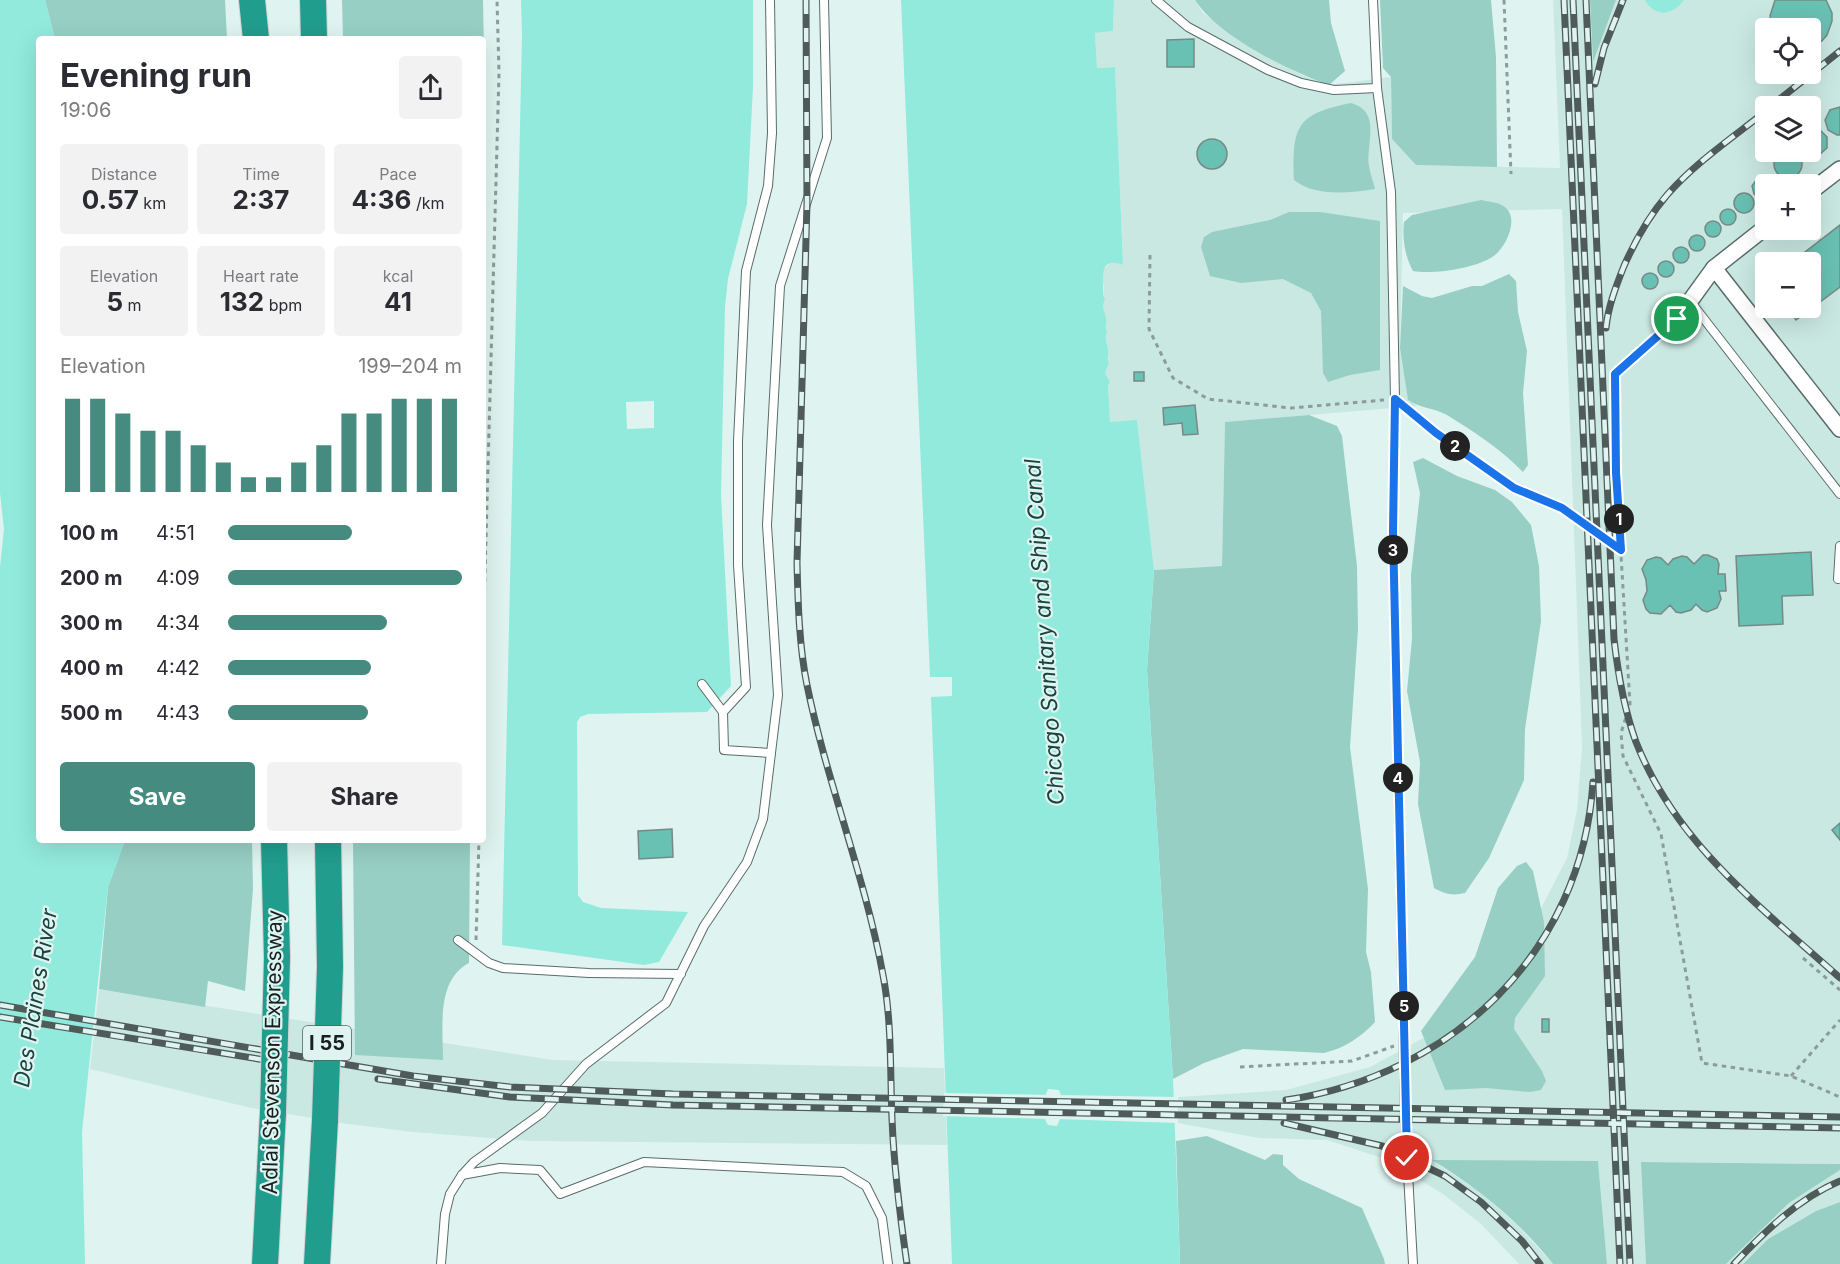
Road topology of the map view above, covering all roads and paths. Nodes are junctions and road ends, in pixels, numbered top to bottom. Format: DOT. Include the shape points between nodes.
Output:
graph roads {
  1 [pos="252,0"];
  2 [pos="260,0"];
  3 [pos="313,0"];
  4 [pos="497,0"];
  5 [pos="770,0"];
  6 [pos="824,0"];
  7 [pos="1156,0"];
  8 [pos="1373,0"];
  9 [pos="1504,0"];
  10 [pos="258,36"];
  11 [pos="258,36"];
  12 [pos="314,36"];
  13 [pos="1377,88"];
  14 [pos="1840,169"];
  15 [pos="1510,174"];
  16 [pos="1821,184"];
  17 [pos="1755,236"];
  18 [pos="1149,255"];
  19 [pos="1713,268"];
  20 [pos="1690,301"];
  21 [pos="1677,319"];
  22 [pos="1395,399"];
  23 [pos="1840,429"];
  24 [pos="1840,494"];
  25 [pos="486,538"];
  26 [pos="1840,546"];
  27 [pos="1621,550"];
  28 [pos="1838,579"];
  29 [pos="702,684"];
  30 [pos="723,712"];
  31 [pos="771,753"];
  32 [pos="274,843"];
  33 [pos="328,843"];
  34 [pos="479,843"];
  35 [pos="458,940"];
  36 [pos="476,954"];
  37 [pos="1803,958"];
  38 [pos="681,974"];
  39 [pos="1840,990"];
  40 [pos="1840,1020"];
  41 [pos="1404,1042"];
  42 [pos="1240,1067"];
  43 [pos="1791,1076"];
  44 [pos="1840,1097"];
  45 [pos="462,1175"];
  46 [pos="265,1264"];
  47 [pos="317,1264"];
  48 [pos="441,1264"];
  49 [pos="888,1264"];
  50 [pos="1413,1264"];
  1 -- 10 [label="highway"];
  2 -- 11 [label="highway"];
  3 -- 12 [label="highway"];
  4 -- 25 [label="path" via="499,73"];
  5 -- 30 [label="lane" via="772,133 768,186 746,271 738,441 738,565 746,687"];
  6 -- 31 [label="lane" via="827,138 780,286 767,525 778,695"];
  7 -- 13 [label="lane" via="1188,27 1300,83 1334,90"];
  8 -- 13 [label="lane"];
  9 -- 15 [label="path"];
  13 -- 22 [label="lane" via="1391,192"];
  14 -- 16 [label="street"];
  17 -- 19 [label="street"];
  18 -- 22 [label="path" via="1149,329 1173,378 1208,399 1292,408"];
  19 -- 20 [label="street"];
  19 -- 23 [label="street"];
  20 -- 21 [label="street"];
  20 -- 24 [label="lane"];
  21 -- 27 [label="path" via="1615,374"];
  22 -- 27 [label="path" via="1514,488 1562,508"];
  22 -- 41 [label="lane" via="1393,544"];
  26 -- 28 [label="lane"];
  27 -- 43 [label="path" via="1630,704 1621,733 1623,756 1661,834 1702,1063"];
  29 -- 30 [label="lane"];
  30 -- 31 [label="lane" via="724,750"];
  31 -- 38 [label="lane" via="763,819 747,862 704,926"];
  32 -- 46 [label="highway, Adlai Stevenson Expressway / I 55, bridge" via="277,958"];
  33 -- 47 [label="highway, I 55, bridge" via="330,967"];
  34 -- 36 [label="path"];
  35 -- 36 [label="lane"];
  36 -- 38 [label="lane" via="503,968"];
  37 -- 39 [label="path"];
  38 -- 45 [label="lane" via="666,1003 586,1064 542,1113"];
  40 -- 43 [label="path"];
  41 -- 42 [label="path" via="1352,1061"];
  41 -- 50 [label="lane"];
  43 -- 44 [label="path"];
  45 -- 48 [label="lane" via="450,1194 445,1214"];
  45 -- 49 [label="lane" via="500,1168 540,1170 560,1194 644,1162 843,1172 867,1186 882,1218"];
}
